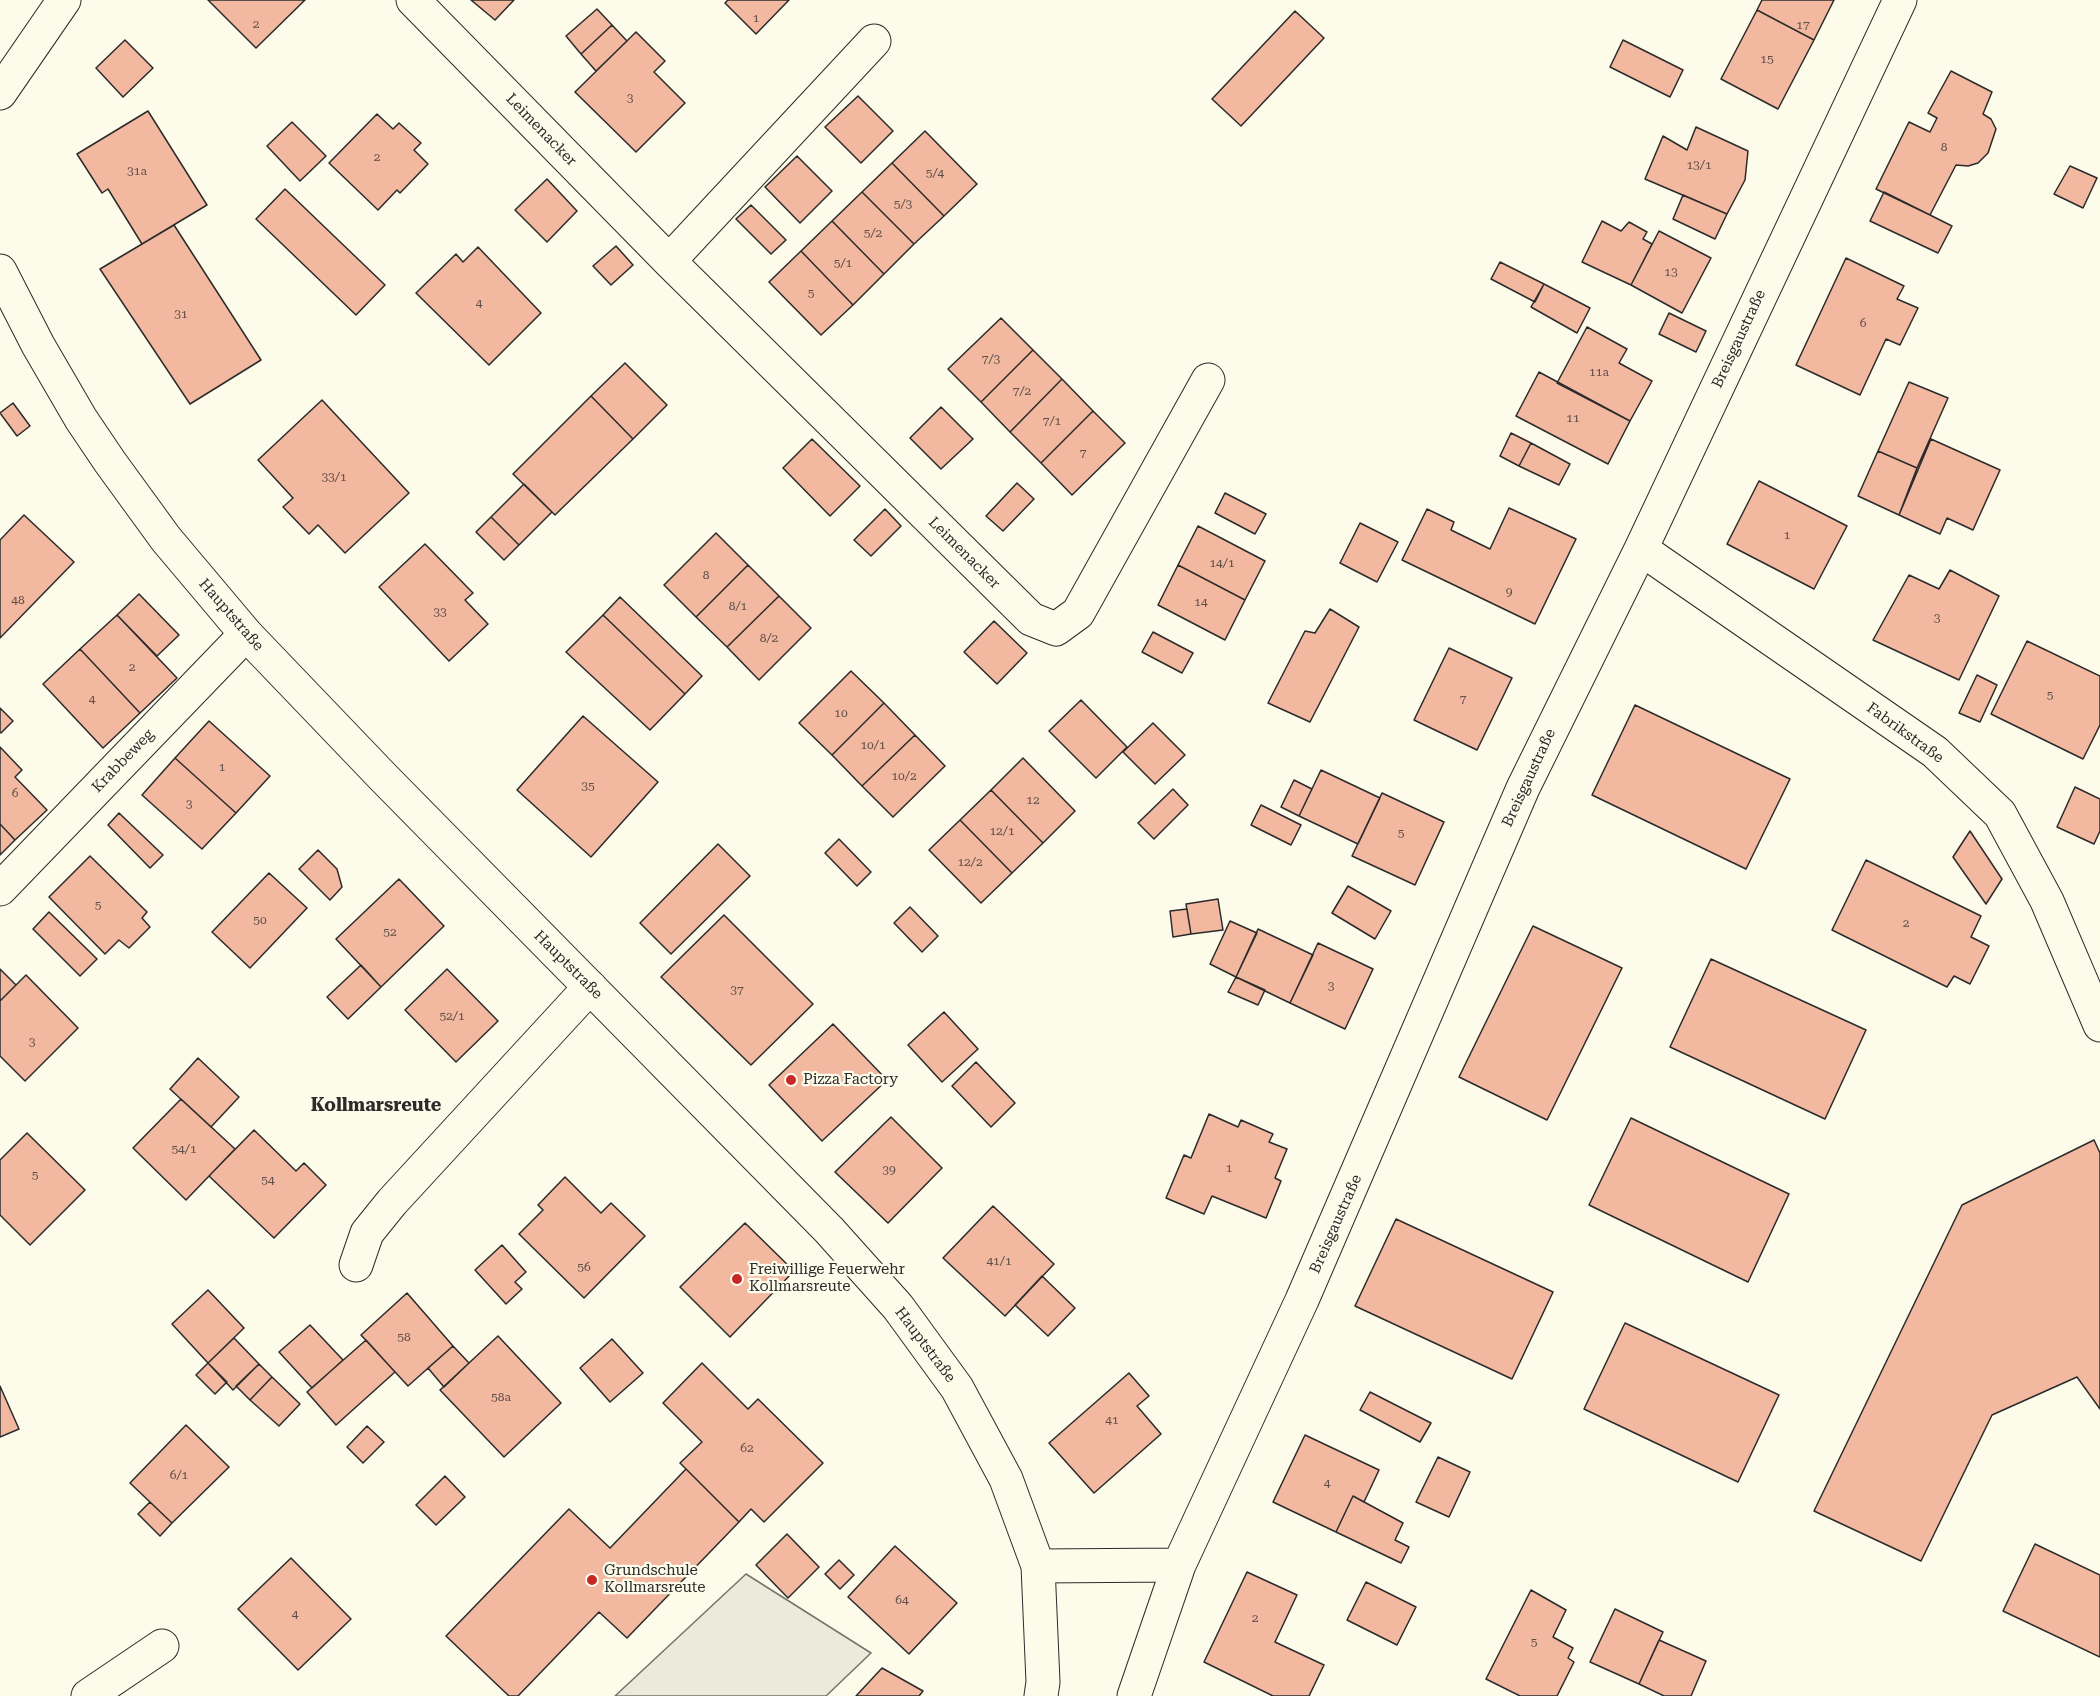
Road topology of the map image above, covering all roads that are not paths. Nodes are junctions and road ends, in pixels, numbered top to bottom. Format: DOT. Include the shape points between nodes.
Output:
graph roads {
  1 [pos="64,0"];
  2 [pos="413,0"];
  3 [pos="1900,0"];
  4 [pos="874,41"];
  5 [pos="0,93"];
  6 [pos="669,261"];
  7 [pos="0,271"];
  8 [pos="1208,380"];
  9 [pos="1641,549"];
  10 [pos="246,634"];
  11 [pos="0,889"];
  12 [pos="590,987"];
  13 [pos="2100,1025"];
  14 [pos="356,1265"];
  15 [pos="1179,1565"];
  16 [pos="1038,1566"];
  17 [pos="162,1646"];
  18 [pos="88,1696"];
  19 [pos="1041,1696"];
  20 [pos="1134,1696"];
  1 -- 5 [label="street"];
  2 -- 6 [label="street, Leimenacker"];
  3 -- 9 [label="street, Breisgaustraße"];
  4 -- 6 [label="street"];
  6 -- 8 [label="street, Leimenacker" via="1031,619 1056,629 1078,613"];
  7 -- 10 [label="street, Hauptstraße" via="38,345 110,462 166,539"];
  9 -- 13 [label="street, Fabrikstraße" via="1935,752 2000,814 2047,901"];
  9 -- 15 [label="street, Breisgaustraße" via="1523,788 1302,1300"];
  10 -- 11 [label="street, Krabbeweg"];
  10 -- 12 [label="street, Hauptstraße"];
  12 -- 14 [label="street" via="386,1210 367,1233"];
  12 -- 16 [label="street, Hauptstraße" via="829,1230 898,1307 957,1388 1006,1479"];
  15 -- 16 [label="street"];
  15 -- 20 [label="street, Breisgaustraße"];
  16 -- 19 [label="street, Hauptstraße"];
  17 -- 18 [label="street"];
}
